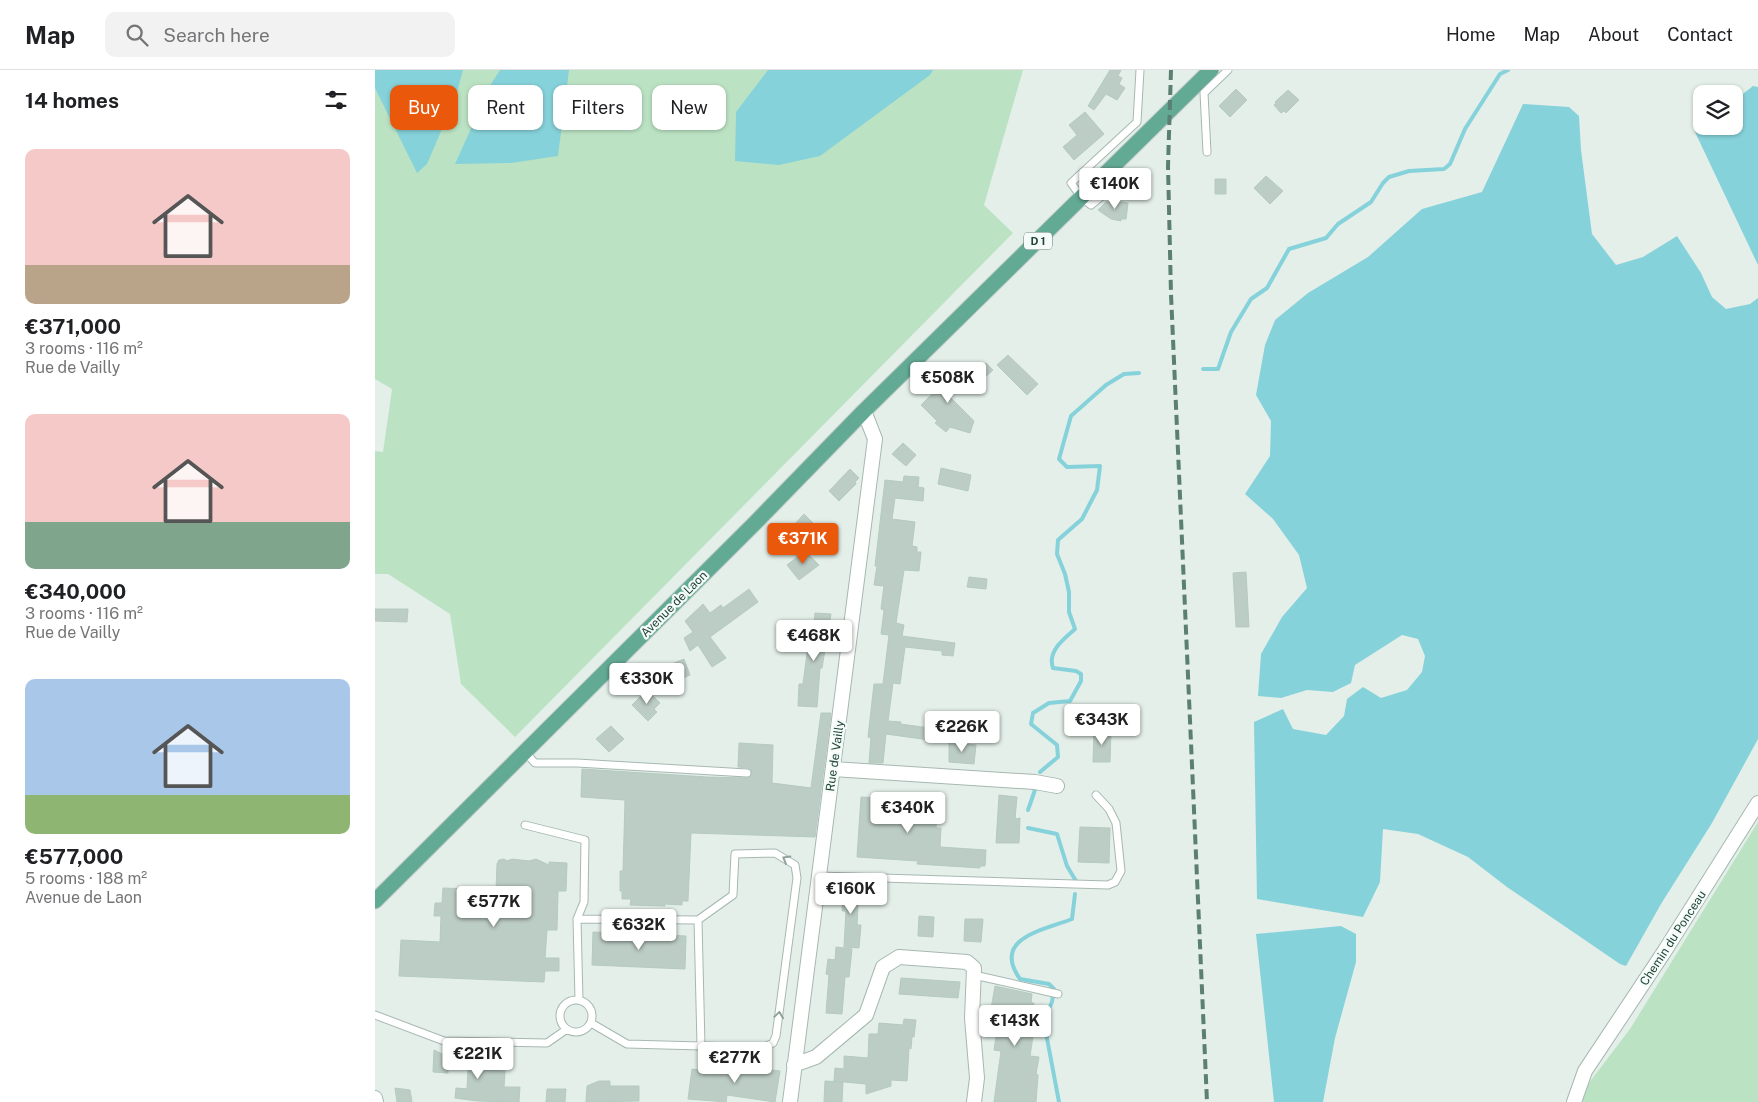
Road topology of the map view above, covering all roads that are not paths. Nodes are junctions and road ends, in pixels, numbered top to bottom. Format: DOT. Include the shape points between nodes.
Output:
graph roads {
  1 [pos="1140,70"];
  2 [pos="1211,70"];
  3 [pos="1228,70"];
  4 [pos="1207,152"];
  5 [pos="1128,174"];
  6 [pos="1082,198"];
  7 [pos="864,411"];
  8 [pos="525,752"];
  9 [pos="833,769"];
  10 [pos="747,773"];
  11 [pos="1057,786"];
  12 [pos="1096,795"];
  13 [pos="1758,803"];
  14 [pos="525,825"];
  15 [pos="819,876"];
  16 [pos="375,901"];
  17 [pos="577,919"];
  18 [pos="698,920"];
  19 [pos="974,975"];
  20 [pos="1058,994"];
  21 [pos="579,1000"];
  22 [pos="375,1015"];
  23 [pos="591,1023"];
  24 [pos="567,1029"];
  25 [pos="701,1046"];
  26 [pos="793,1065"];
  27 [pos="789,1102"];
  28 [pos="974,1102"];
  29 [pos="1574,1102"];
  1 -- 6 [label="lane" via="1137,122 1071,183"];
  2 -- 6 [label="main road, D 1"];
  3 -- 4 [label="lane" via="1203,92"];
  5 -- 6 [label="lane" via="1091,205"];
  6 -- 7 [label="main road, D 1"];
  7 -- 8 [label="main road, Avenue de Laon / D 1"];
  7 -- 9 [label="street, Rue de Vailly" via="875,439"];
  8 -- 10 [label="lane" via="535,763"];
  8 -- 16 [label="main road, Avenue de Laon / D 1"];
  9 -- 11 [label="street"];
  9 -- 15 [label="street, Rue de Vailly"];
  12 -- 15 [label="lane" via="1115,823 1121,871 1115,882 1108,885"];
  13 -- 29 [label="street, Chemin du Ponceau" via="1585,1071"];
  14 -- 17 [label="lane" via="585,840 584,902"];
  15 -- 26 [label="street, Rue de Vailly"];
  17 -- 18 [label="lane"];
  17 -- 21 [label="lane"];
  18 -- 25 [label="lane"];
  25 -- 18 [label="lane, one-way" via="763,1048 773,1042 797,878 795,865 775,853 735,854 733,895"];
  19 -- 20 [label="lane"];
  19 -- 26 [label="street" via="974,968 967,962 899,957 883,966 865,1015 816,1057"];
  19 -- 28 [label="street" via="972,1018 977,1078"];
  21 -- 23 [label="lane" via="591,1009"];
  21 -- 24 [label="lane" via="569,1002 561,1010 560,1020"];
  22 -- 24 [label="lane" via="444,1041 547,1043"];
  23 -- 24 [label="lane" via="580,1032"];
  23 -- 25 [label="lane" via="627,1044"];
  26 -- 27 [label="street, Rue de Vailly"];
}
